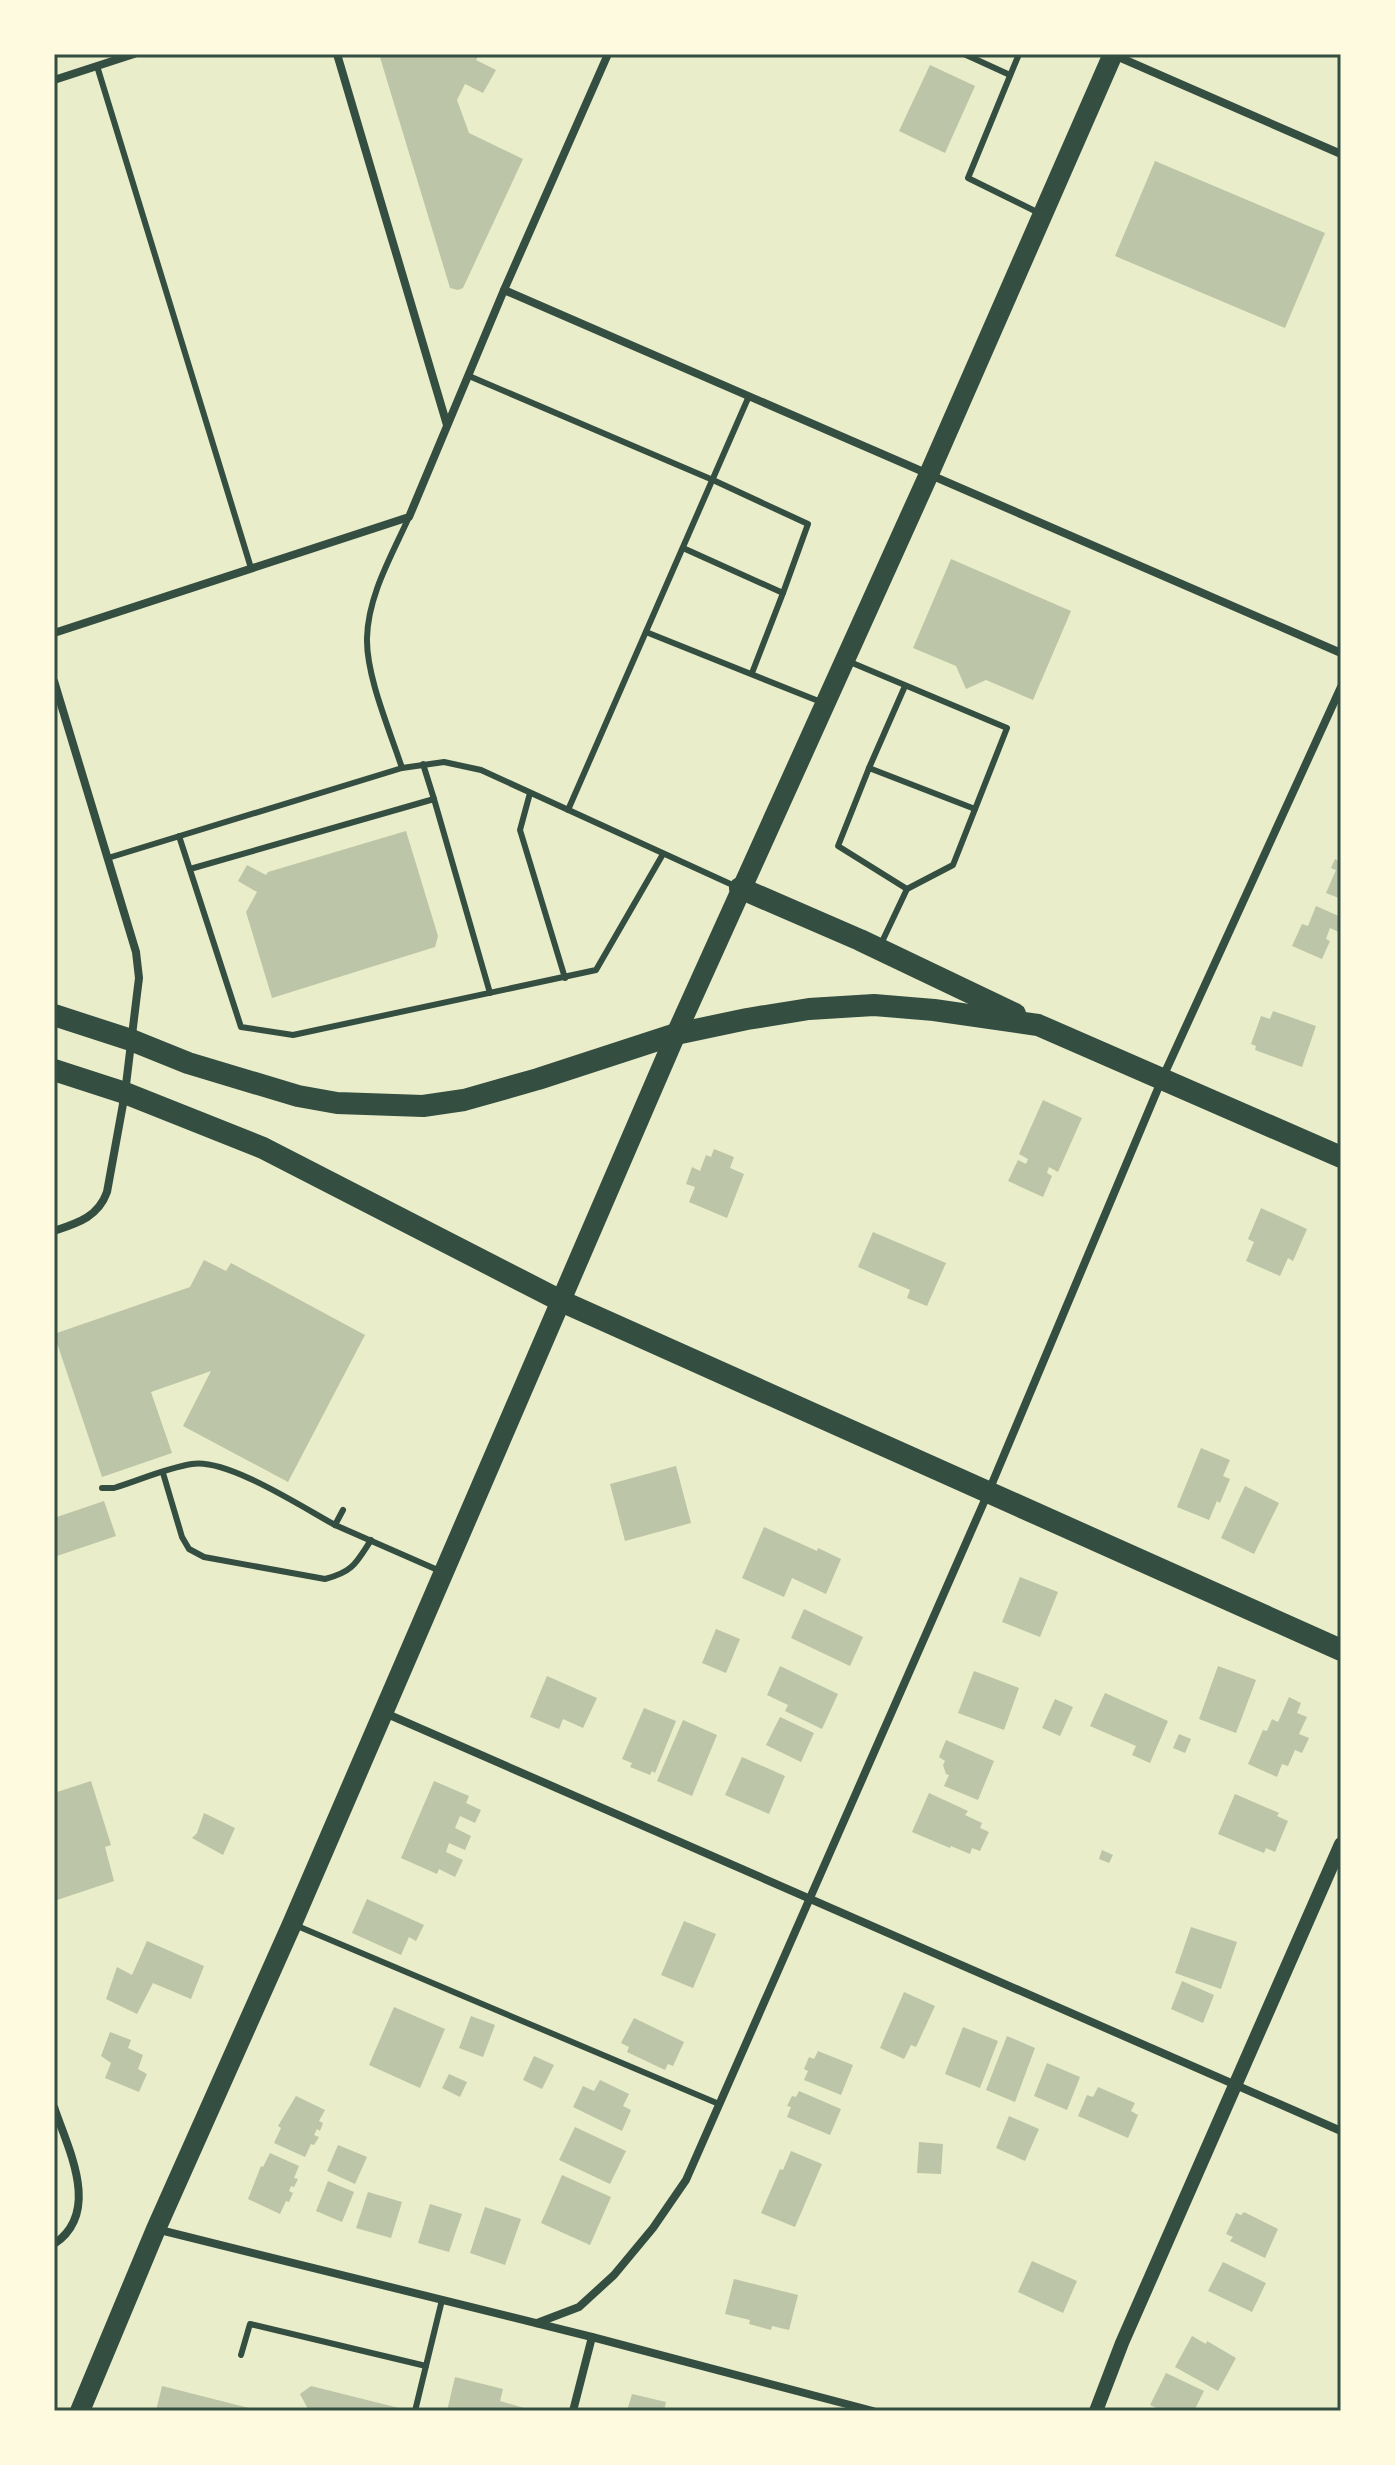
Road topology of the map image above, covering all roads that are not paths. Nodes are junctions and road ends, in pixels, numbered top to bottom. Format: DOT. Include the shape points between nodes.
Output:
graph roads {
  1 [pos="134,54"];
  2 [pos="337,54"];
  3 [pos="608,54"];
  4 [pos="964,54"];
  5 [pos="1019,54"];
  6 [pos="1113,54"];
  7 [pos="97,66"];
  8 [pos="1010,75"];
  9 [pos="54,80"];
  10 [pos="1341,154"];
  11 [pos="1043,215"];
  12 [pos="504,290"];
  13 [pos="469,376"];
  14 [pos="749,396"];
  15 [pos="448,426"];
  16 [pos="929,474"];
  17 [pos="713,480"];
  18 [pos="409,517"];
  19 [pos="683,548"];
  20 [pos="251,568"];
  21 [pos="783,593"];
  22 [pos="646,632"];
  23 [pos="54,633"];
  24 [pos="1341,653"];
  25 [pos="844,660"];
  26 [pos="752,673"];
  27 [pos="54,681"];
  28 [pos="905,686"];
  29 [pos="1341,687"];
  30 [pos="824,703"];
  31 [pos="423,764"];
  32 [pos="402,768"];
  33 [pos="869,768"];
  34 [pos="530,793"];
  35 [pos="434,799"];
  36 [pos="975,809"];
  37 [pos="568,810"];
  38 [pos="179,836"];
  39 [pos="663,854"];
  40 [pos="108,858"];
  41 [pos="190,869"];
  42 [pos="740,888"];
  43 [pos="907,889"];
  44 [pos="879,950"];
  45 [pos="565,978"];
  46 [pos="490,993"];
  47 [pos="54,1015"];
  48 [pos="1038,1025"];
  49 [pos="676,1034"];
  50 [pos="131,1040"];
  51 [pos="54,1070"];
  52 [pos="1162,1079"];
  53 [pos="125,1093"];
  54 [pos="1341,1157"];
  55 [pos="54,1231"];
  56 [pos="561,1301"];
  57 [pos="163,1473"];
  58 [pos="102,1488"];
  59 [pos="988,1493"];
  60 [pos="343,1510"];
  61 [pos="335,1525"];
  62 [pos="371,1540"];
  63 [pos="443,1573"];
  64 [pos="1341,1650"];
  65 [pos="383,1712"];
  66 [pos="1341,1844"];
  67 [pos="809,1899"];
  68 [pos="292,1924"];
  69 [pos="1235,2085"];
  70 [pos="719,2104"];
  71 [pos="54,2107"];
  72 [pos="1341,2131"];
  73 [pos="156,2229"];
  74 [pos="54,2244"];
  75 [pos="442,2300"];
  76 [pos="537,2323"];
  77 [pos="592,2337"];
  78 [pos="241,2355"];
  79 [pos="426,2366"];
  80 [pos="80,2411"];
  81 [pos="415,2411"];
  82 [pos="573,2411"];
  83 [pos="873,2411"];
  84 [pos="1096,2411"];
  1 -- 7 [label="street"];
  2 -- 15 [label="street"];
  3 -- 12 [label="street"];
  4 -- 8 [label="lane"];
  5 -- 8 [label="lane"];
  6 -- 10 [label="street"];
  6 -- 11 [label="main road"];
  7 -- 9 [label="street"];
  7 -- 20 [label="lane"];
  8 -- 11 [label="lane" via="968,178"];
  11 -- 16 [label="main road"];
  12 -- 13 [label="street"];
  12 -- 14 [label="street"];
  13 -- 15 [label="street"];
  13 -- 17 [label="lane"];
  14 -- 16 [label="street"];
  14 -- 17 [label="lane"];
  15 -- 18 [label="street"];
  16 -- 24 [label="street"];
  16 -- 25 [label="main road"];
  17 -- 19 [label="lane"];
  17 -- 21 [label="lane" via="808,524"];
  18 -- 20 [label="street"];
  18 -- 32 [label="lane" via="375,594 367,638 374,680"];
  19 -- 21 [label="lane"];
  19 -- 22 [label="lane"];
  20 -- 23 [label="street"];
  21 -- 26 [label="lane"];
  22 -- 26 [label="lane"];
  22 -- 37 [label="lane"];
  25 -- 28 [label="lane"];
  25 -- 30 [label="main road"];
  26 -- 30 [label="lane"];
  27 -- 40 [label="street"];
  28 -- 33 [label="lane"];
  28 -- 36 [label="lane" via="1007,728"];
  29 -- 52 [label="street"];
  30 -- 42 [label="main road"];
  31 -- 32 [label="lane"];
  31 -- 34 [label="lane" via="461,764"];
  31 -- 35 [label="lane"];
  32 -- 38 [label="lane"];
  33 -- 36 [label="lane"];
  33 -- 43 [label="lane" via="838,846"];
  34 -- 37 [label="lane"];
  34 -- 45 [label="lane" via="520,830"];
  35 -- 41 [label="lane"];
  35 -- 46 [label="lane"];
  36 -- 43 [label="lane" via="953,865"];
  37 -- 39 [label="lane"];
  38 -- 40 [label="lane"];
  38 -- 41 [label="lane"];
  39 -- 42 [label="lane"];
  39 -- 45 [label="lane" via="596,970"];
  40 -- 50 [label="street" via="136,952 139,978"];
  41 -- 46 [label="lane" via="241,1027 293,1035"];
  42 -- 44 [label="highway"];
  42 -- 49 [label="main road"];
  43 -- 44 [label="lane"];
  44 -- 48 [label="highway"];
  45 -- 46 [label="lane"];
  47 -- 50 [label="highway"];
  48 -- 49 [label="highway" via="874,1005 793,1012"];
  48 -- 52 [label="highway"];
  49 -- 50 [label="highway" via="538,1079 423,1106 298,1096"];
  49 -- 56 [label="main road"];
  50 -- 53 [label="street"];
  51 -- 53 [label="highway"];
  52 -- 54 [label="highway"];
  52 -- 59 [label="street"];
  53 -- 55 [label="street" via="103,1203 90,1217"];
  53 -- 56 [label="highway" via="263,1148"];
  56 -- 59 [label="highway"];
  56 -- 63 [label="main road"];
  57 -- 58 [label="lane"];
  57 -- 61 [label="lane" via="194,1463 212,1464"];
  57 -- 62 [label="lane" via="182,1537 189,1549 204,1557 325,1579 345,1574"];
  59 -- 64 [label="highway"];
  59 -- 67 [label="street"];
  60 -- 61 [label="lane"];
  61 -- 62 [label="lane"];
  62 -- 63 [label="lane"];
  63 -- 65 [label="main road"];
  65 -- 67 [label="street"];
  65 -- 68 [label="main road"];
  66 -- 69 [label="street"];
  67 -- 69 [label="street"];
  67 -- 70 [label="street"];
  68 -- 70 [label="lane"];
  68 -- 73 [label="main road"];
  69 -- 72 [label="street"];
  69 -- 84 [label="street"];
  70 -- 76 [label="street" via="686,2180 614,2275 579,2307"];
  71 -- 74 [label="street" via="80,2201 76,2221"];
  73 -- 75 [label="street"];
  73 -- 80 [label="main road"];
  75 -- 76 [label="street"];
  75 -- 79 [label="lane"];
  76 -- 77 [label="street"];
  77 -- 82 [label="street"];
  77 -- 83 [label="street"];
  78 -- 79 [label="lane" via="250,2324"];
  79 -- 81 [label="lane"];
}
